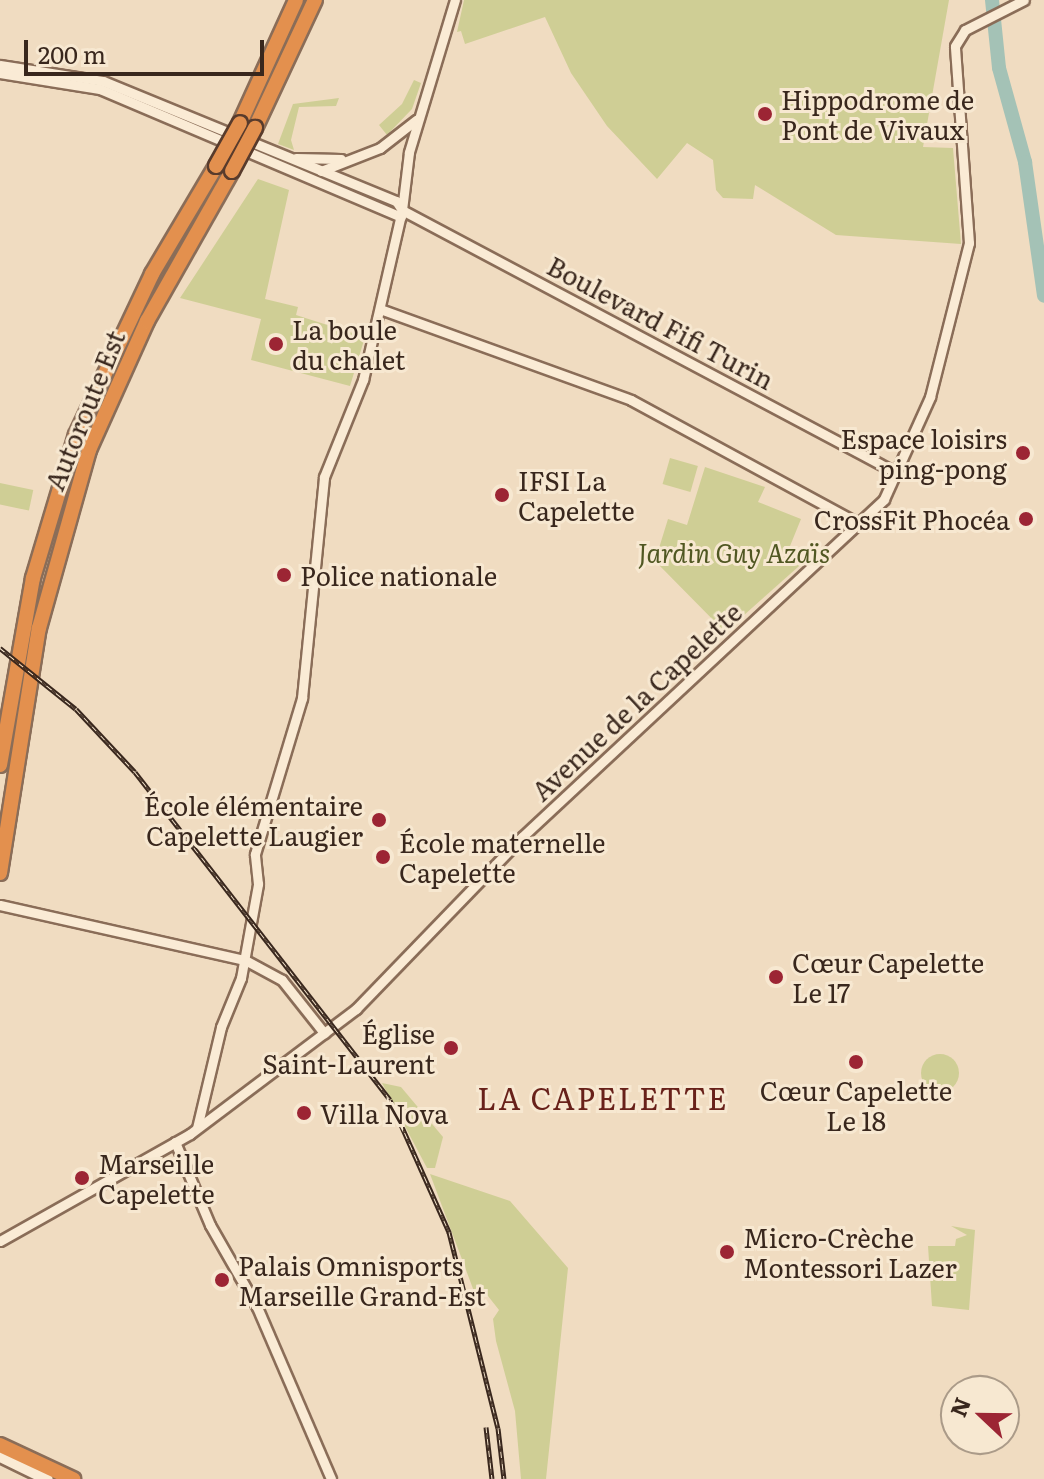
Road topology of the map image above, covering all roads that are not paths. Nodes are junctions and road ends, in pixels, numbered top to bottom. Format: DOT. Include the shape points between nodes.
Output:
graph roads {
  1 [pos="296,0"];
  2 [pos="315,0"];
  3 [pos="455,0"];
  4 [pos="1024,0"];
  5 [pos="0,65"];
  6 [pos="0,73"];
  7 [pos="50,75"];
  8 [pos="421,115"];
  9 [pos="349,159"];
  10 [pos="289,162"];
  11 [pos="320,171"];
  12 [pos="402,214"];
  13 [pos="380,309"];
  14 [pos="899,474"];
  15 [pos="859,524"];
  16 [pos="0,765"];
  17 [pos="0,873"];
  18 [pos="0,905"];
  19 [pos="245,960"];
  20 [pos="324,1033"];
  21 [pos="197,1128"];
  22 [pos="175,1142"];
  23 [pos="0,1243"];
  24 [pos="0,1445"];
  25 [pos="0,1456"];
  26 [pos="47,1479"];
  27 [pos="73,1479"];
  28 [pos="331,1479"];
  1 -- 16 [label="highway, Autoroute Est, bridge" via="240,123 152,274 76,435 33,578"];
  2 -- 17 [label="highway, Autoroute Est, bridge" via="255,128 147,321 84,465 39,628"];
  3 -- 8 [label="street"];
  4 -- 14 [label="street, Avenue de la Capelette" via="961,34 952,62 968,252 930,397"];
  5 -- 7 [label="street"];
  6 -- 7 [label="street"];
  7 -- 10 [label="street"];
  8 -- 9 [label="street" via="394,140"];
  8 -- 12 [label="street" via="405,170"];
  9 -- 10 [label="street"];
  9 -- 11 [label="street"];
  10 -- 11 [label="street"];
  10 -- 12 [label="street"];
  11 -- 12 [label="street" via="396,201"];
  12 -- 13 [label="street"];
  12 -- 14 [label="street, Boulevard Fifi Turin"];
  13 -- 15 [label="street" via="631,400"];
  13 -- 19 [label="street" via="363,380 324,477 310,652 302,698 255,854 258,884"];
  14 -- 15 [label="street, Avenue de la Capelette"];
  15 -- 20 [label="street, Avenue de la Capelette" via="522,837 383,984"];
  18 -- 19 [label="street"];
  19 -- 20 [label="street" via="282,980"];
  19 -- 21 [label="street" via="221,1027"];
  20 -- 21 [label="street, Avenue de la Capelette"];
  21 -- 22 [label="street, Avenue de la Capelette"];
  22 -- 23 [label="street, Avenue de la Capelette"];
  22 -- 28 [label="street" via="216,1236 257,1307"];
  24 -- 27 [label="highway"];
  25 -- 26 [label="main road"];
}
